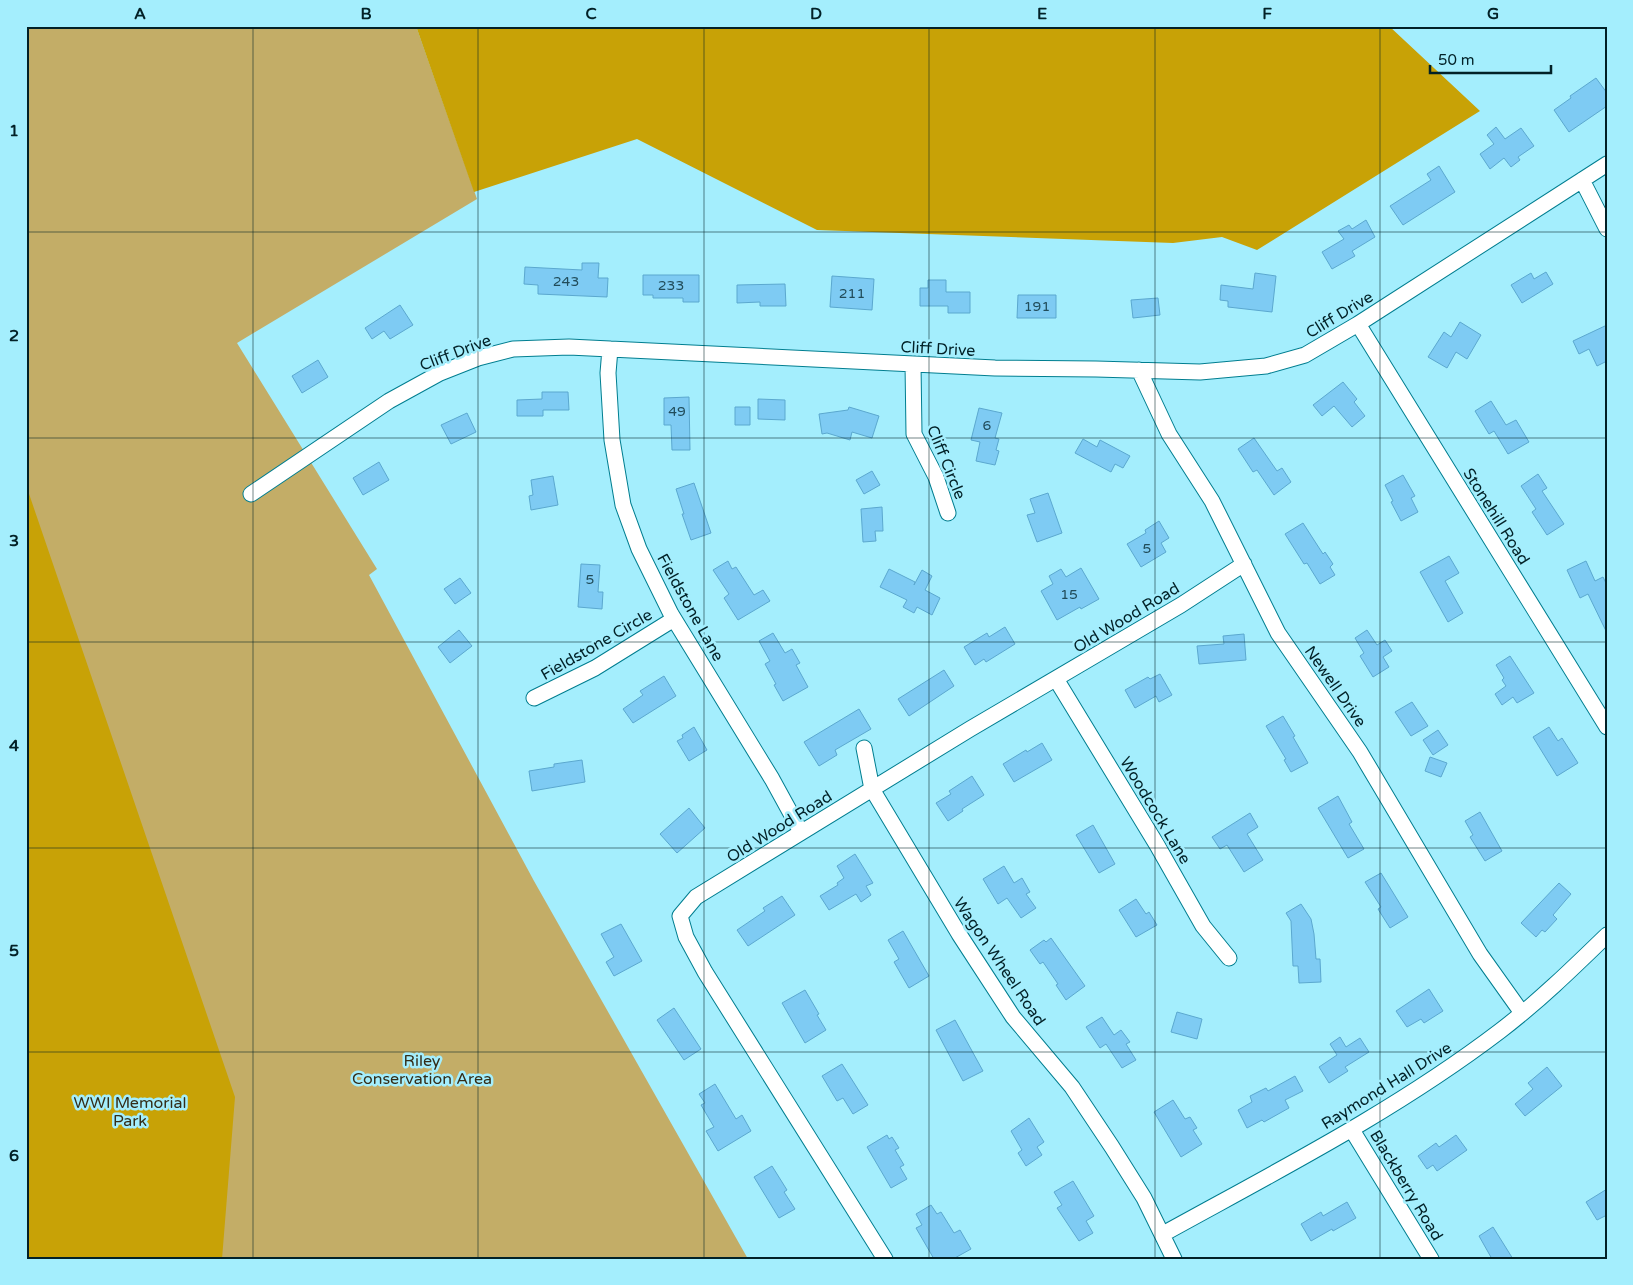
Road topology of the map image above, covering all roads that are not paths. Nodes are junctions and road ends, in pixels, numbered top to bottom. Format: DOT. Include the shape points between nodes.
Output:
graph roads {
  1 [pos="1607,164"];
  2 [pos="1582,180"];
  3 [pos="1607,229"];
  4 [pos="1358,324"];
  5 [pos="610,349"];
  6 [pos="913,364"];
  7 [pos="1139,370"];
  8 [pos="250,494"];
  9 [pos="948,513"];
  10 [pos="1244,564"];
  11 [pos="674,619"];
  12 [pos="1056,679"];
  13 [pos="534,698"];
  14 [pos="1607,727"];
  15 [pos="864,748"];
  16 [pos="872,789"];
  17 [pos="801,832"];
  18 [pos="1607,935"];
  19 [pos="1229,958"];
  20 [pos="1522,1013"];
  21 [pos="1352,1130"];
  22 [pos="1163,1234"];
  23 [pos="885,1259"];
  24 [pos="1174,1259"];
  25 [pos="1431,1259"];
  1 -- 2 [label="street, Cliff Drive"];
  2 -- 3 [label="street"];
  2 -- 4 [label="street, Cliff Drive"];
  4 -- 7 [label="street, Cliff Drive" via="1305,354 1266,366 1200,372"];
  4 -- 14 [label="street, Stonehill Road"];
  5 -- 6 [label="street, Cliff Drive"];
  5 -- 8 [label="street, Cliff Drive" via="513,349 440,373 389,401"];
  5 -- 11 [label="street, Fieldstone Lane" via="608,373 612,440 623,505 639,549"];
  6 -- 7 [label="street, Cliff Drive"];
  6 -- 9 [label="street, Cliff Circle" via="914,434 936,477"];
  7 -- 10 [label="street, Newell Drive" via="1168,434 1212,501"];
  10 -- 12 [label="street, Old Wood Road"];
  10 -- 20 [label="street, Newell Drive" via="1278,633 1360,752 1480,954"];
  11 -- 13 [label="street, Fieldstone Circle" via="595,668"];
  11 -- 17 [label="street, Fieldstone Lane"];
  12 -- 16 [label="street, Old Wood Road"];
  12 -- 19 [label="street, Woodcock Lane" via="1203,926"];
  15 -- 16 [label="street, Wagon Wheel Road"];
  16 -- 17 [label="street, Old Wood Road"];
  16 -- 22 [label="street, Wagon Wheel Road" via="1013,1018 1072,1087 1144,1198"];
  17 -- 23 [label="street, Old Wood Road" via="696,897 680,916 686,937 705,972"];
  18 -- 20 [label="street, Raymond Hall Drive"];
  20 -- 21 [label="street, Raymond Hall Drive" via="1476,1049"];
  21 -- 22 [label="street, Raymond Hall Drive"];
  21 -- 25 [label="street, Blackberry Road"];
  22 -- 24 [label="street, Wagon Wheel Road"];
}
